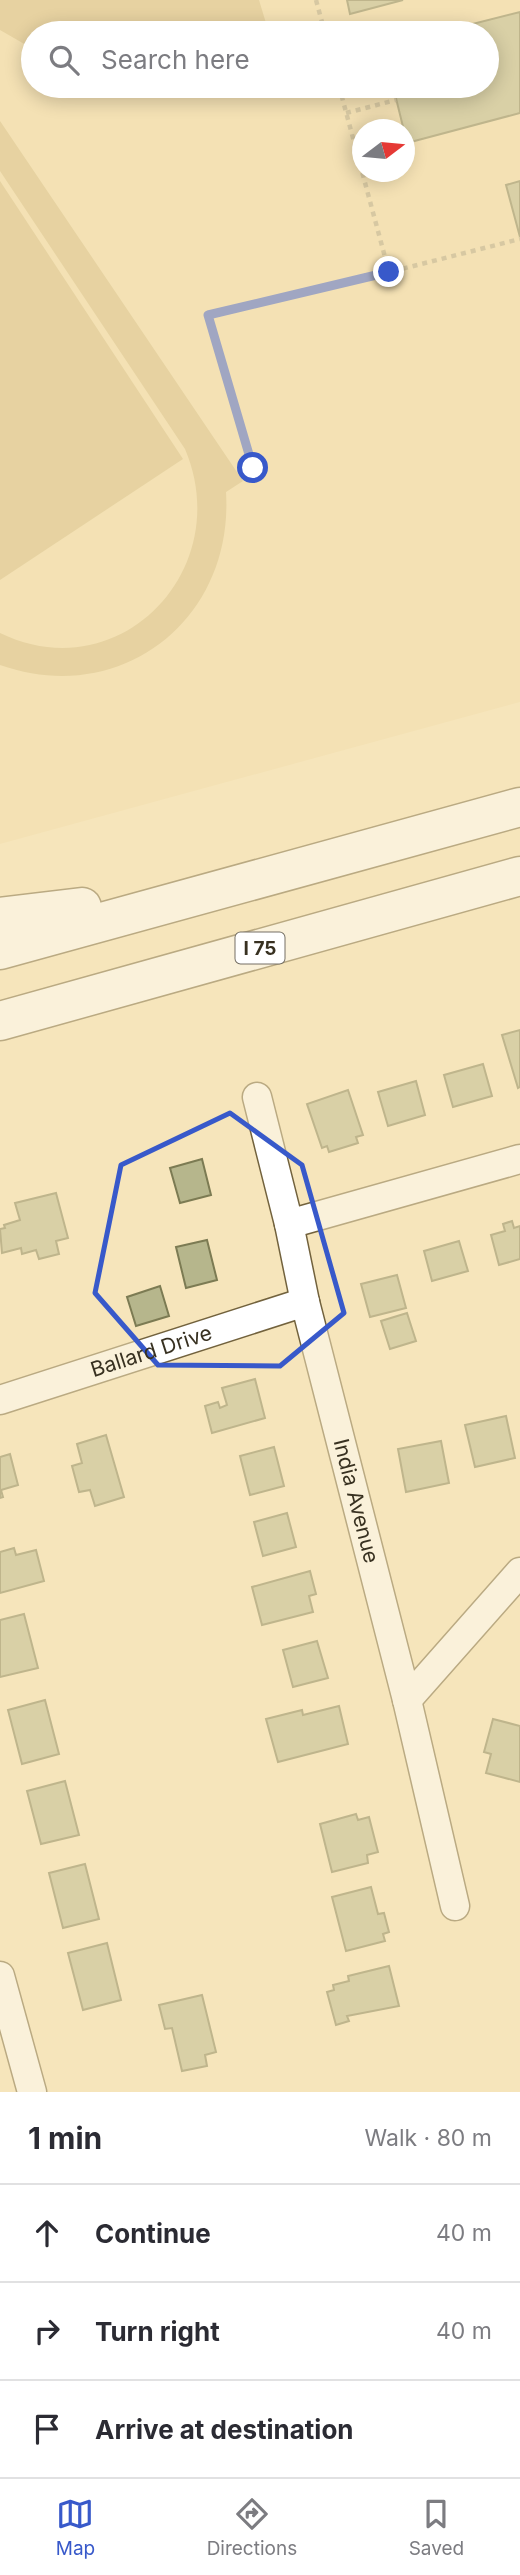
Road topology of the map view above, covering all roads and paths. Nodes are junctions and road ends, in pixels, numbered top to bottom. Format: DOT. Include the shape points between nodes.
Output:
graph roads {
  1 [pos="316,0"];
  2 [pos="322,21"];
  3 [pos="342,98"];
  4 [pos="396,100"];
  5 [pos="346,113"];
  6 [pos="520,239"];
  7 [pos="389,272"];
  8 [pos="253,468"];
  9 [pos="520,807"];
  10 [pos="520,876"];
  11 [pos="223,888"];
  12 [pos="0,917"];
  13 [pos="0,950"];
  14 [pos="0,1021"];
  15 [pos="257,1097"];
  16 [pos="520,1159"];
  17 [pos="289,1224"];
  18 [pos="304,1302"];
  19 [pos="0,1400"];
  20 [pos="520,1572"];
  21 [pos="407,1700"];
  22 [pos="455,1906"];
  23 [pos="0,1976"];
  24 [pos="32,2092"];
  1 -- 2 [label="path"];
  3 -- 5 [label="path"];
  4 -- 5 [label="path"];
  5 -- 7 [label="path"];
  6 -- 7 [label="path"];
  7 -- 8 [label="path" via="208,315"];
  9 -- 11 [label="highway"];
  10 -- 14 [label="highway, I 75"];
  11 -- 12 [label="highway"];
  11 -- 13 [label="highway"];
  15 -- 17 [label="street, India Avenue"];
  16 -- 17 [label="street"];
  17 -- 18 [label="street, India Avenue"];
  18 -- 19 [label="street, Ballard Drive"];
  18 -- 21 [label="street, India Avenue"];
  20 -- 21 [label="street"];
  21 -- 22 [label="street, India Avenue"];
  23 -- 24 [label="street"];
}
